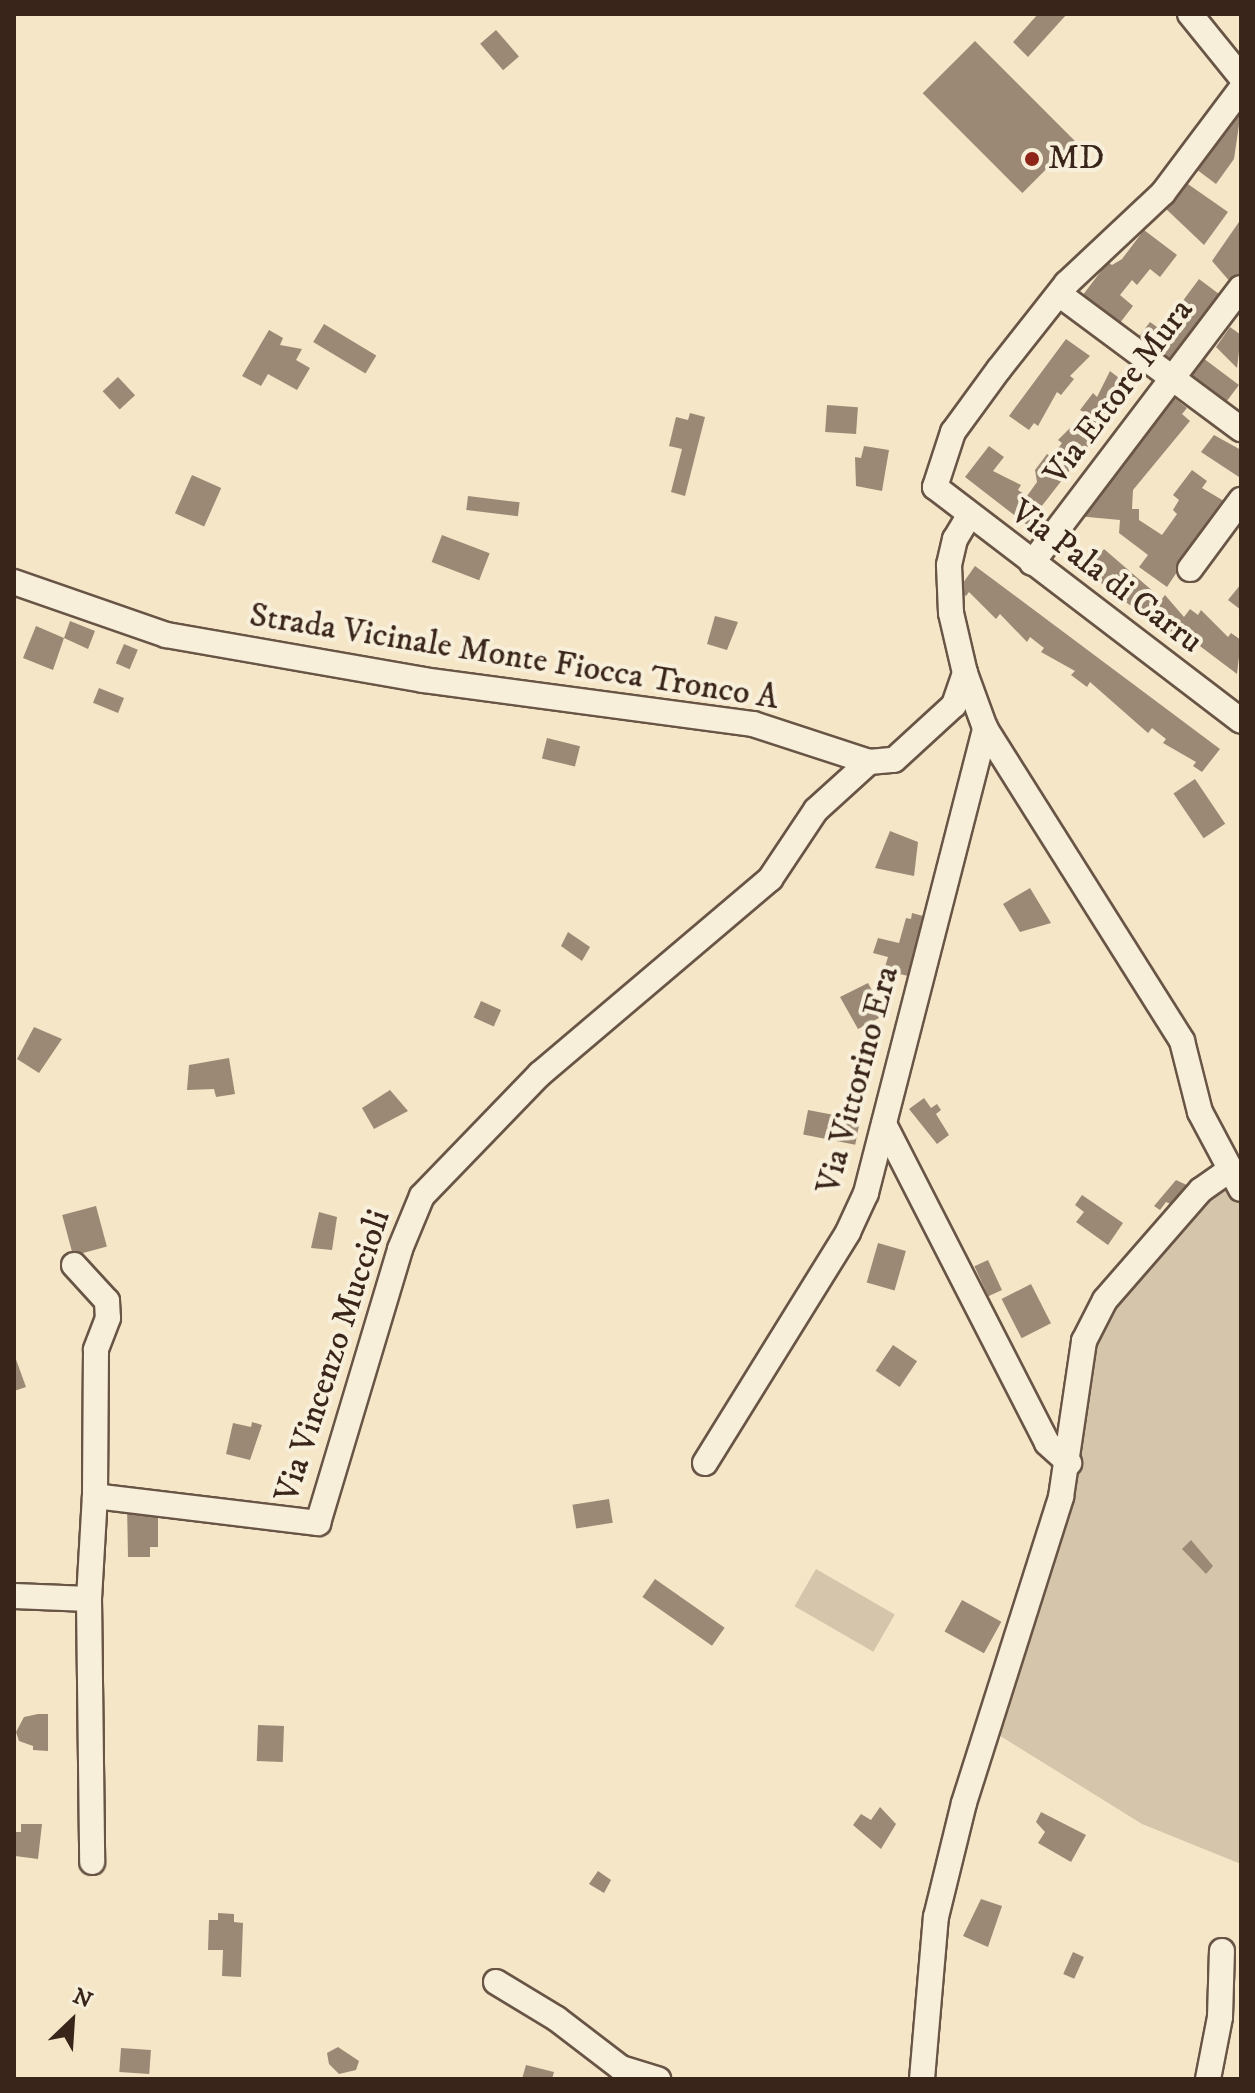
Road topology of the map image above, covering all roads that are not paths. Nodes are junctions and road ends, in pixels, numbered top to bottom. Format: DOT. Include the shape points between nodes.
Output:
graph roads {
  1 [pos="1190,14"];
  2 [pos="1241,77"];
  3 [pos="1241,89"];
  4 [pos="1059,294"];
  5 [pos="1238,299"];
  6 [pos="1172,378"];
  7 [pos="1241,429"];
  8 [pos="1241,500"];
  9 [pos="969,516"];
  10 [pos="1032,563"];
  11 [pos="1190,569"];
  12 [pos="14,582"];
  13 [pos="965,673"];
  14 [pos="1241,721"];
  15 [pos="985,728"];
  16 [pos="869,762"];
  17 [pos="884,1124"];
  18 [pos="1236,1179"];
  19 [pos="74,1265"];
  20 [pos="705,1463"];
  21 [pos="1069,1463"];
  22 [pos="95,1496"];
  23 [pos="14,1596"];
  24 [pos="89,1599"];
  25 [pos="92,1862"];
  26 [pos="1222,1951"];
  27 [pos="496,1982"];
  28 [pos="658,2079"];
  29 [pos="922,2079"];
  30 [pos="1208,2079"];
  1 -- 2 [label="street"];
  3 -- 4 [label="street" via="1163,193"];
  4 -- 6 [label="street"];
  4 -- 9 [label="street" via="953,432 940,459 935,487"];
  5 -- 6 [label="street, Via Ettore Mura"];
  6 -- 7 [label="street"];
  6 -- 10 [label="street, Via Ettore Mura"];
  8 -- 11 [label="street"];
  9 -- 10 [label="street, Via Pala di Carru"];
  9 -- 13 [label="street" via="955,539 949,565 951,613"];
  10 -- 14 [label="street, Via Pala di Carru"];
  12 -- 16 [label="street, Strada Vicinale Monte Fiocca Tronco A" via="166,635 423,680 753,724"];
  13 -- 15 [label="street"];
  13 -- 16 [label="street" via="954,705 894,760"];
  15 -- 17 [label="street, Via Vittorino Era"];
  15 -- 18 [label="street" via="1182,1041 1200,1112"];
  16 -- 22 [label="street, Via Vincenzo Muccioli" via="816,810 770,879 540,1074 422,1196 400,1249 318,1523"];
  17 -- 20 [label="street, Via Vittorino Era" via="866,1193 848,1232"];
  17 -- 21 [label="street" via="1047,1443"];
  18 -- 21 [label="street" via="1201,1190 1090,1324 1080,1362"];
  19 -- 22 [label="street" via="107,1301 108,1318 96,1350"];
  21 -- 29 [label="street" via="952,1845 931,1951"];
  22 -- 24 [label="street"];
  23 -- 24 [label="street"];
  24 -- 25 [label="street"];
  26 -- 30 [label="street" via="1220,2017"];
  27 -- 28 [label="street" via="621,2068"];
}
